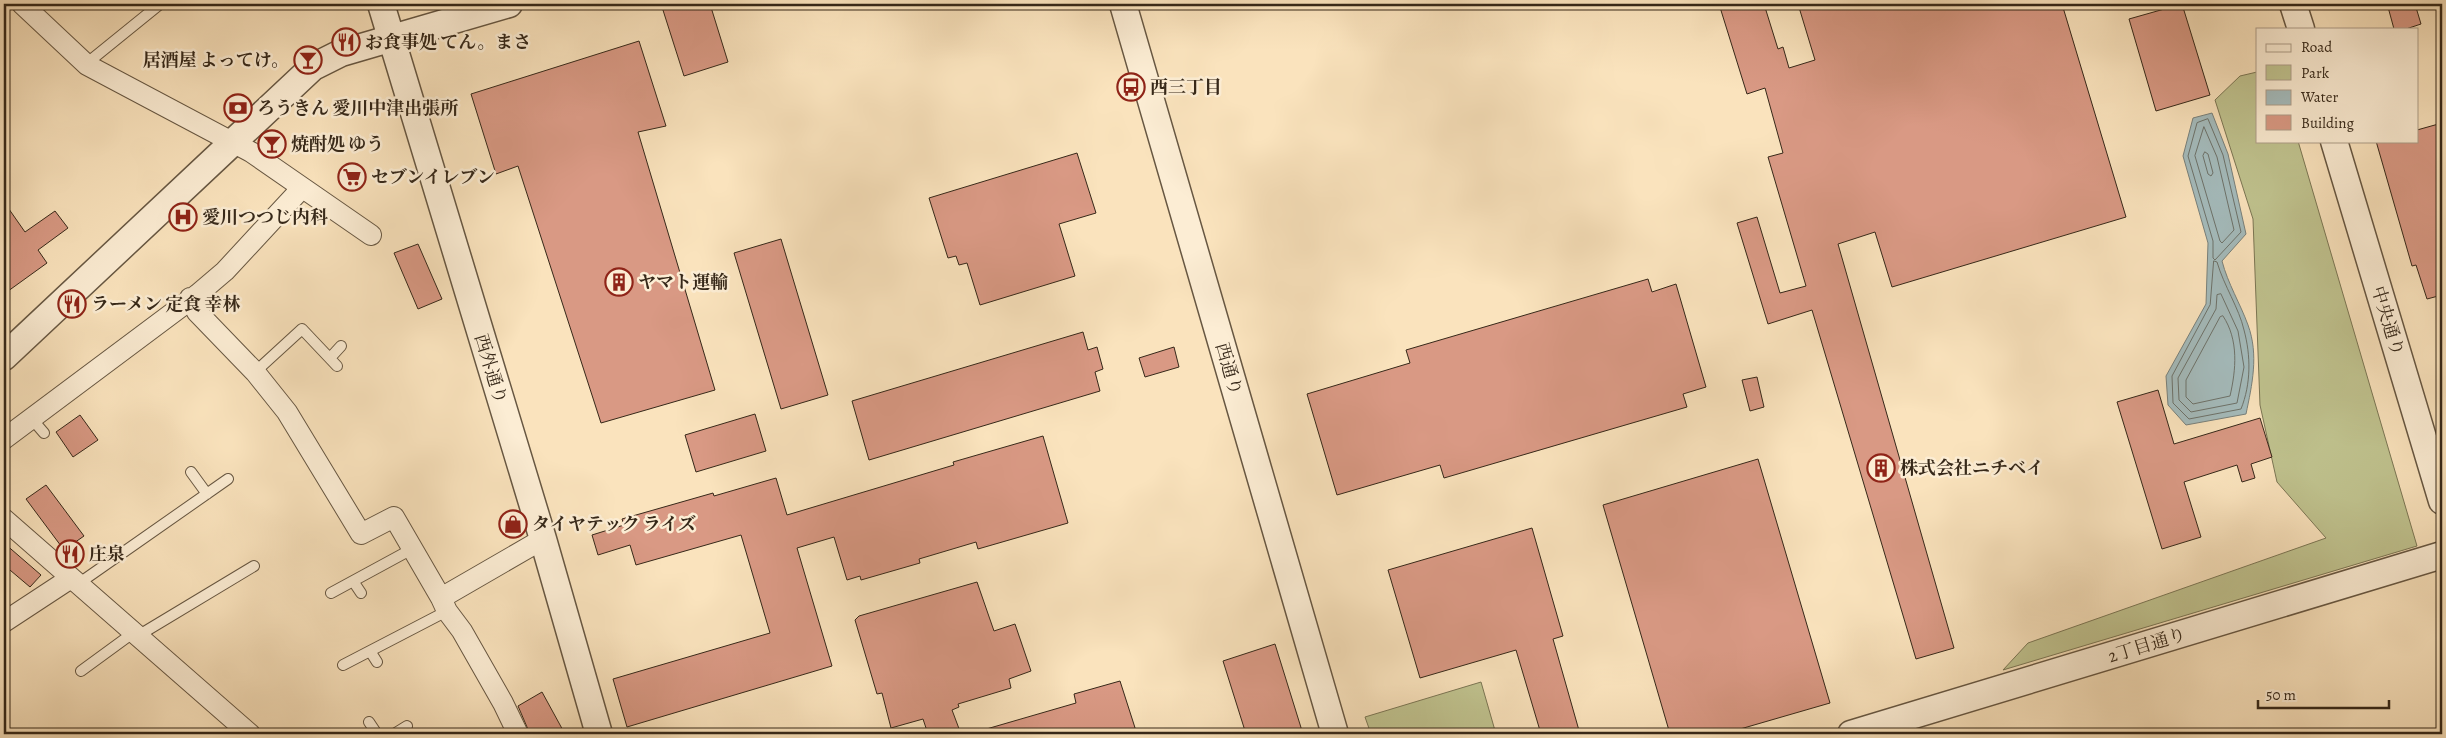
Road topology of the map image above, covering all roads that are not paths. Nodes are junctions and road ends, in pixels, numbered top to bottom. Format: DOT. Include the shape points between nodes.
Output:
graph roads {
  1 [pos="22,4"];
  2 [pos="160,4"];
  3 [pos="381,4"];
  4 [pos="509,4"];
  5 [pos="1124,4"];
  6 [pos="2293,4"];
  7 [pos="2300,28"];
  8 [pos="392,39"];
  9 [pos="86,64"];
  10 [pos="2334,142"];
  11 [pos="232,143"];
  12 [pos="301,188"];
  13 [pos="371,235"];
  14 [pos="190,298"];
  15 [pos="341,346"];
  16 [pos="4,357"];
  17 [pos="330,358"];
  18 [pos="338,366"];
  19 [pos="255,372"];
  20 [pos="4,438"];
  21 [pos="191,472"];
  22 [pos="228,479"];
  23 [pos="207,494"];
  24 [pos="2442,501"];
  25 [pos="4,519"];
  26 [pos="543,540"];
  27 [pos="412,549"];
  28 [pos="2442,555"];
  29 [pos="254,566"];
  30 [pos="75,581"];
  31 [pos="354,581"];
  32 [pos="330,593"];
  33 [pos="361,593"];
  34 [pos="444,604"];
  35 [pos="4,622"];
  36 [pos="134,635"];
  37 [pos="370,651"];
  38 [pos="377,662"];
  39 [pos="343,665"];
  40 [pos="81,670"];
  41 [pos="369,722"];
  42 [pos="407,726"];
  43 [pos="513,732"];
  44 [pos="250,734"];
  45 [pos="377,734"];
  46 [pos="394,734"];
  47 [pos="599,734"];
  48 [pos="1335,734"];
  49 [pos="1851,734"];
  1 -- 9 [label="street"];
  2 -- 9 [label="lane" via="145,22"];
  3 -- 8 [label="street, 西外通り"];
  4 -- 8 [label="street"];
  5 -- 48 [label="street, 西通り"];
  6 -- 7 [label="street"];
  8 -- 11 [label="street" via="341,54 313,67"];
  8 -- 26 [label="street, 西外通り"];
  9 -- 11 [label="street"];
  10 -- 24 [label="street, 中央通り"];
  11 -- 12 [label="street" via="251,152"];
  11 -- 16 [label="street"];
  12 -- 13 [label="street"];
  12 -- 14 [label="street" via="225,271"];
  14 -- 19 [label="street" via="197,312"];
  14 -- 20 [label="street" via="150,331 37,412 38,426"];
  15 -- 17 [label="lane"];
  17 -- 18 [label="lane"];
  17 -- 19 [label="lane" via="302,329"];
  19 -- 27 [label="street" via="287,412 307,456 342,514 361,534 394,517"];
  21 -- 23 [label="lane"];
  22 -- 23 [label="lane"];
  23 -- 30 [label="lane"];
  25 -- 30 [label="street"];
  26 -- 34 [label="street"];
  26 -- 47 [label="street, 西外通り"];
  27 -- 31 [label="lane"];
  27 -- 34 [label="street"];
  28 -- 49 [label="street, 2丁目通り"];
  29 -- 36 [label="lane"];
  30 -- 35 [label="street"];
  30 -- 36 [label="street"];
  31 -- 32 [label="lane"];
  31 -- 33 [label="lane"];
  34 -- 37 [label="lane"];
  34 -- 43 [label="street" via="503,703"];
  36 -- 40 [label="lane"];
  36 -- 44 [label="street"];
  37 -- 38 [label="lane"];
  37 -- 39 [label="lane"];
  41 -- 45 [label="lane"];
  42 -- 46 [label="lane"];
}
